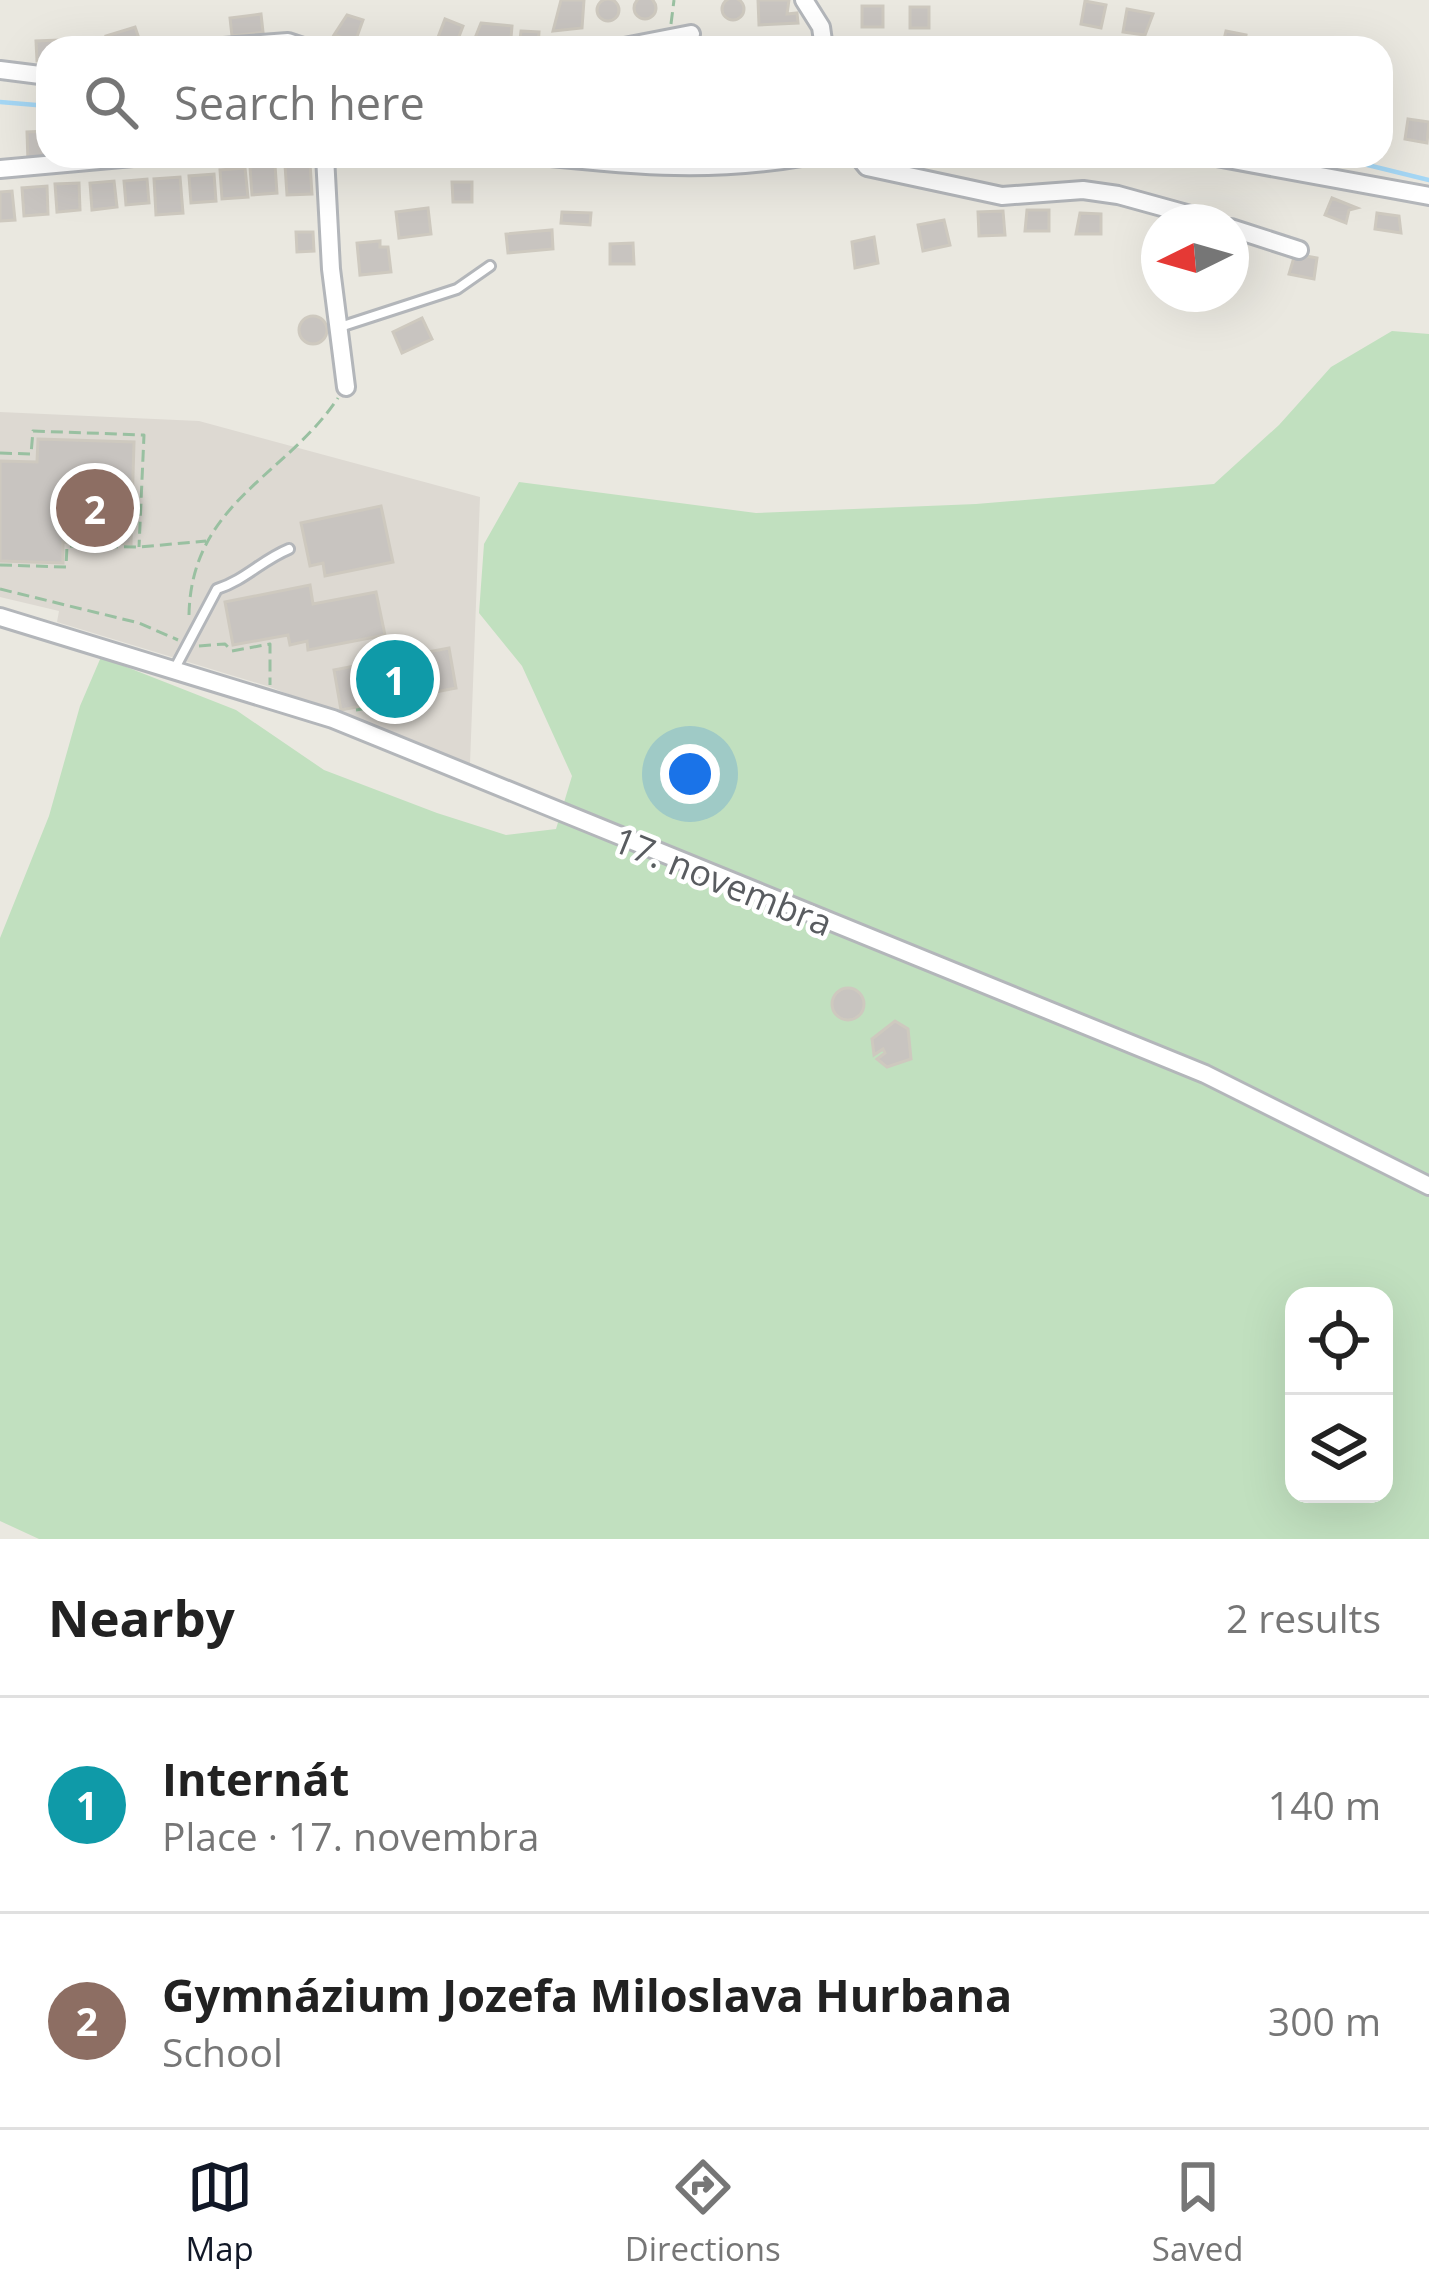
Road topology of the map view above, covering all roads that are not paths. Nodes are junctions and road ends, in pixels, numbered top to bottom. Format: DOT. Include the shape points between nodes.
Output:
graph roads {
  1 [pos="805,0"];
  2 [pos="691,34"];
  3 [pos="680,36"];
  4 [pos="822,36"];
  5 [pos="0,70"];
  6 [pos="36,74"];
  7 [pos="36,166"];
  8 [pos="326,168"];
  9 [pos="690,168"];
  10 [pos="739,168"];
  11 [pos="875,168"];
  12 [pos="1276,168"];
  13 [pos="0,169"];
  14 [pos="1429,196"];
  15 [pos="1158,204"];
  16 [pos="1249,234"];
  17 [pos="1299,250"];
  18 [pos="490,266"];
  19 [pos="338,328"];
  20 [pos="346,387"];
  21 [pos="289,549"];
  22 [pos="0,617"];
  23 [pos="171,674"];
  24 [pos="1429,1186"];
  1 -- 4 [label="street"];
  2 -- 3 [label="street"];
  5 -- 6 [label="street"];
  7 -- 13 [label="street"];
  8 -- 19 [label="street"];
  9 -- 10 [label="street"];
  11 -- 15 [label="street" via="1002,196 1083,190"];
  12 -- 14 [label="street"];
  16 -- 17 [label="street"];
  18 -- 19 [label="lane" via="457,289"];
  19 -- 20 [label="street"];
  21 -- 23 [label="lane" via="218,589"];
  22 -- 23 [label="street, 17. novembra"];
  23 -- 24 [label="street, 17. novembra" via="333,719 1205,1074"];
}
